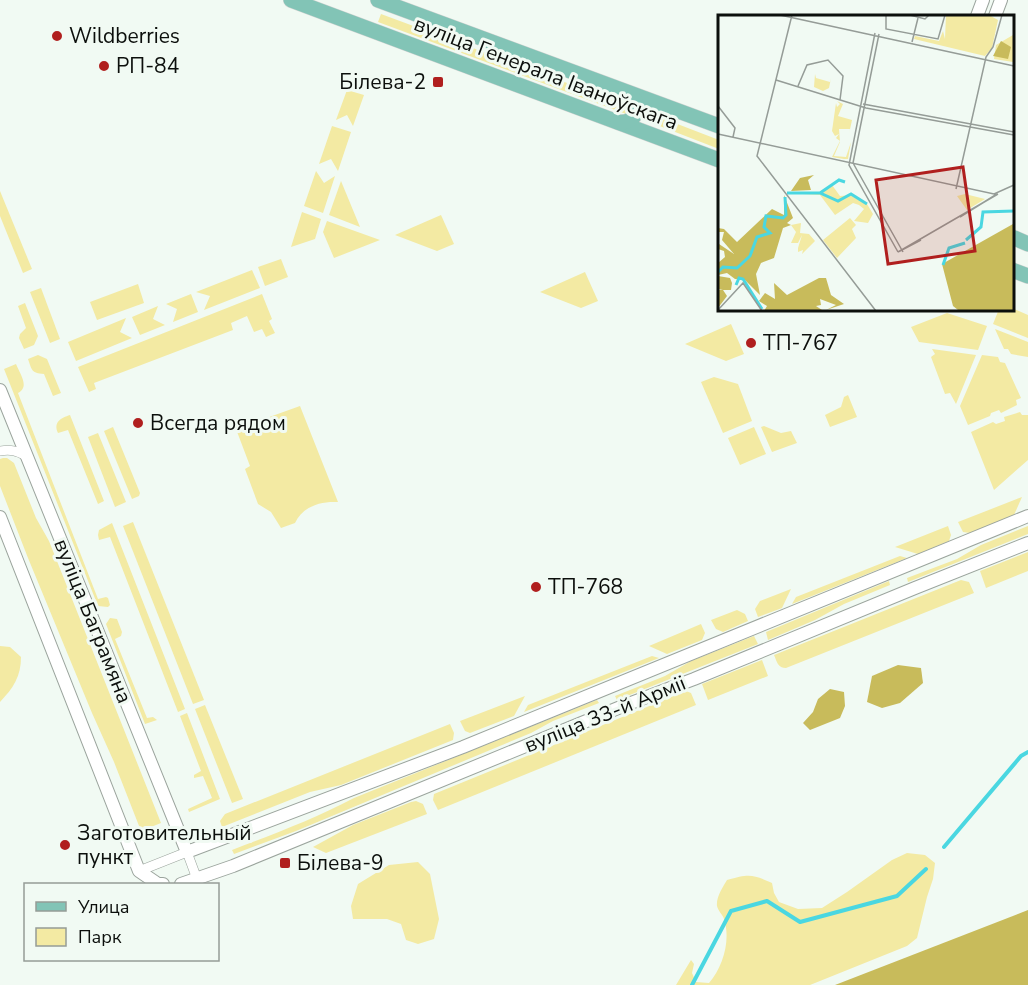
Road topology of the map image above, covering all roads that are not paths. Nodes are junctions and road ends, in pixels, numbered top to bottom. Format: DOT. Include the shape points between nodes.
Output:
graph roads {
  1 [pos="291,0"];
  2 [pos="378,0"];
  3 [pos="982,1"];
  4 [pos="998,8"];
  5 [pos="628,93"];
  6 [pos="659,104"];
  7 [pos="618,122"];
  8 [pos="718,126"];
  9 [pos="648,134"];
  10 [pos="718,160"];
  11 [pos="1013,238"];
  12 [pos="1028,244"];
  13 [pos="1013,271"];
  14 [pos="1028,276"];
  15 [pos="0,390"];
  16 [pos="0,451"];
  17 [pos="26,456"];
  18 [pos="1028,516"];
  19 [pos="0,517"];
  20 [pos="1028,543"];
  21 [pos="908,566"];
  22 [pos="882,577"];
  23 [pos="915,588"];
  24 [pos="890,598"];
  25 [pos="616,685"];
  26 [pos="590,695"];
  27 [pos="623,706"];
  28 [pos="598,716"];
  29 [pos="187,852"];
  30 [pos="139,871"];
  31 [pos="197,879"];
  32 [pos="157,883"];
  33 [pos="186,883"];
  1 -- 7 [label="main road, вуліца Генерала Іваноўскага"];
  2 -- 5 [label="main road, вуліца Генерала Іваноўскага"];
  3 -- 4 [label="street"];
  5 -- 6 [label="main road, вуліца Генерала Іваноўскага"];
  5 -- 7 [label="main road" via="637,104 636,113 630,120"];
  6 -- 8 [label="main road, вуліца Генерала Іваноўскага"];
  6 -- 9 [label="main road" via="651,106 643,116"];
  7 -- 9 [label="main road, вуліца Генерала Іваноўскага"];
  9 -- 10 [label="main road, вуліца Генерала Іваноўскага"];
  11 -- 12 [label="main road"];
  13 -- 14 [label="main road"];
  15 -- 17 [label="street, вуліца Баграмяна"];
  16 -- 17 [label="street" via="8,449"];
  17 -- 29 [label="street, вуліца Баграмяна"];
  18 -- 21 [label="street, вуліца 33-й Арміі"];
  19 -- 30 [label="street"];
  20 -- 23 [label="street, вуліца 33-й Арміі"];
  21 -- 22 [label="street, вуліца 33-й Арміі"];
  21 -- 23 [label="street" via="902,581"];
  22 -- 24 [label="street" via="896,583 896,592"];
  22 -- 25 [label="street, вуліца 33-й Арміі"];
  23 -- 24 [label="street, вуліца 33-й Арміі"];
  24 -- 27 [label="street, вуліца 33-й Арміі"];
  25 -- 26 [label="street, вуліца 33-й Арміі"];
  25 -- 27 [label="street" via="610,691 611,699"];
  26 -- 28 [label="street" via="603,702"];
  26 -- 29 [label="street, вуліца 33-й Арміі"];
  27 -- 28 [label="street, вуліца 33-й Арміі"];
  28 -- 31 [label="street, вуліца 33-й Арміі"];
  29 -- 30 [label="street"];
  29 -- 31 [label="street"];
  30 -- 32 [label="street"];
  31 -- 33 [label="street, вуліца 33-й Арміі"];
}
